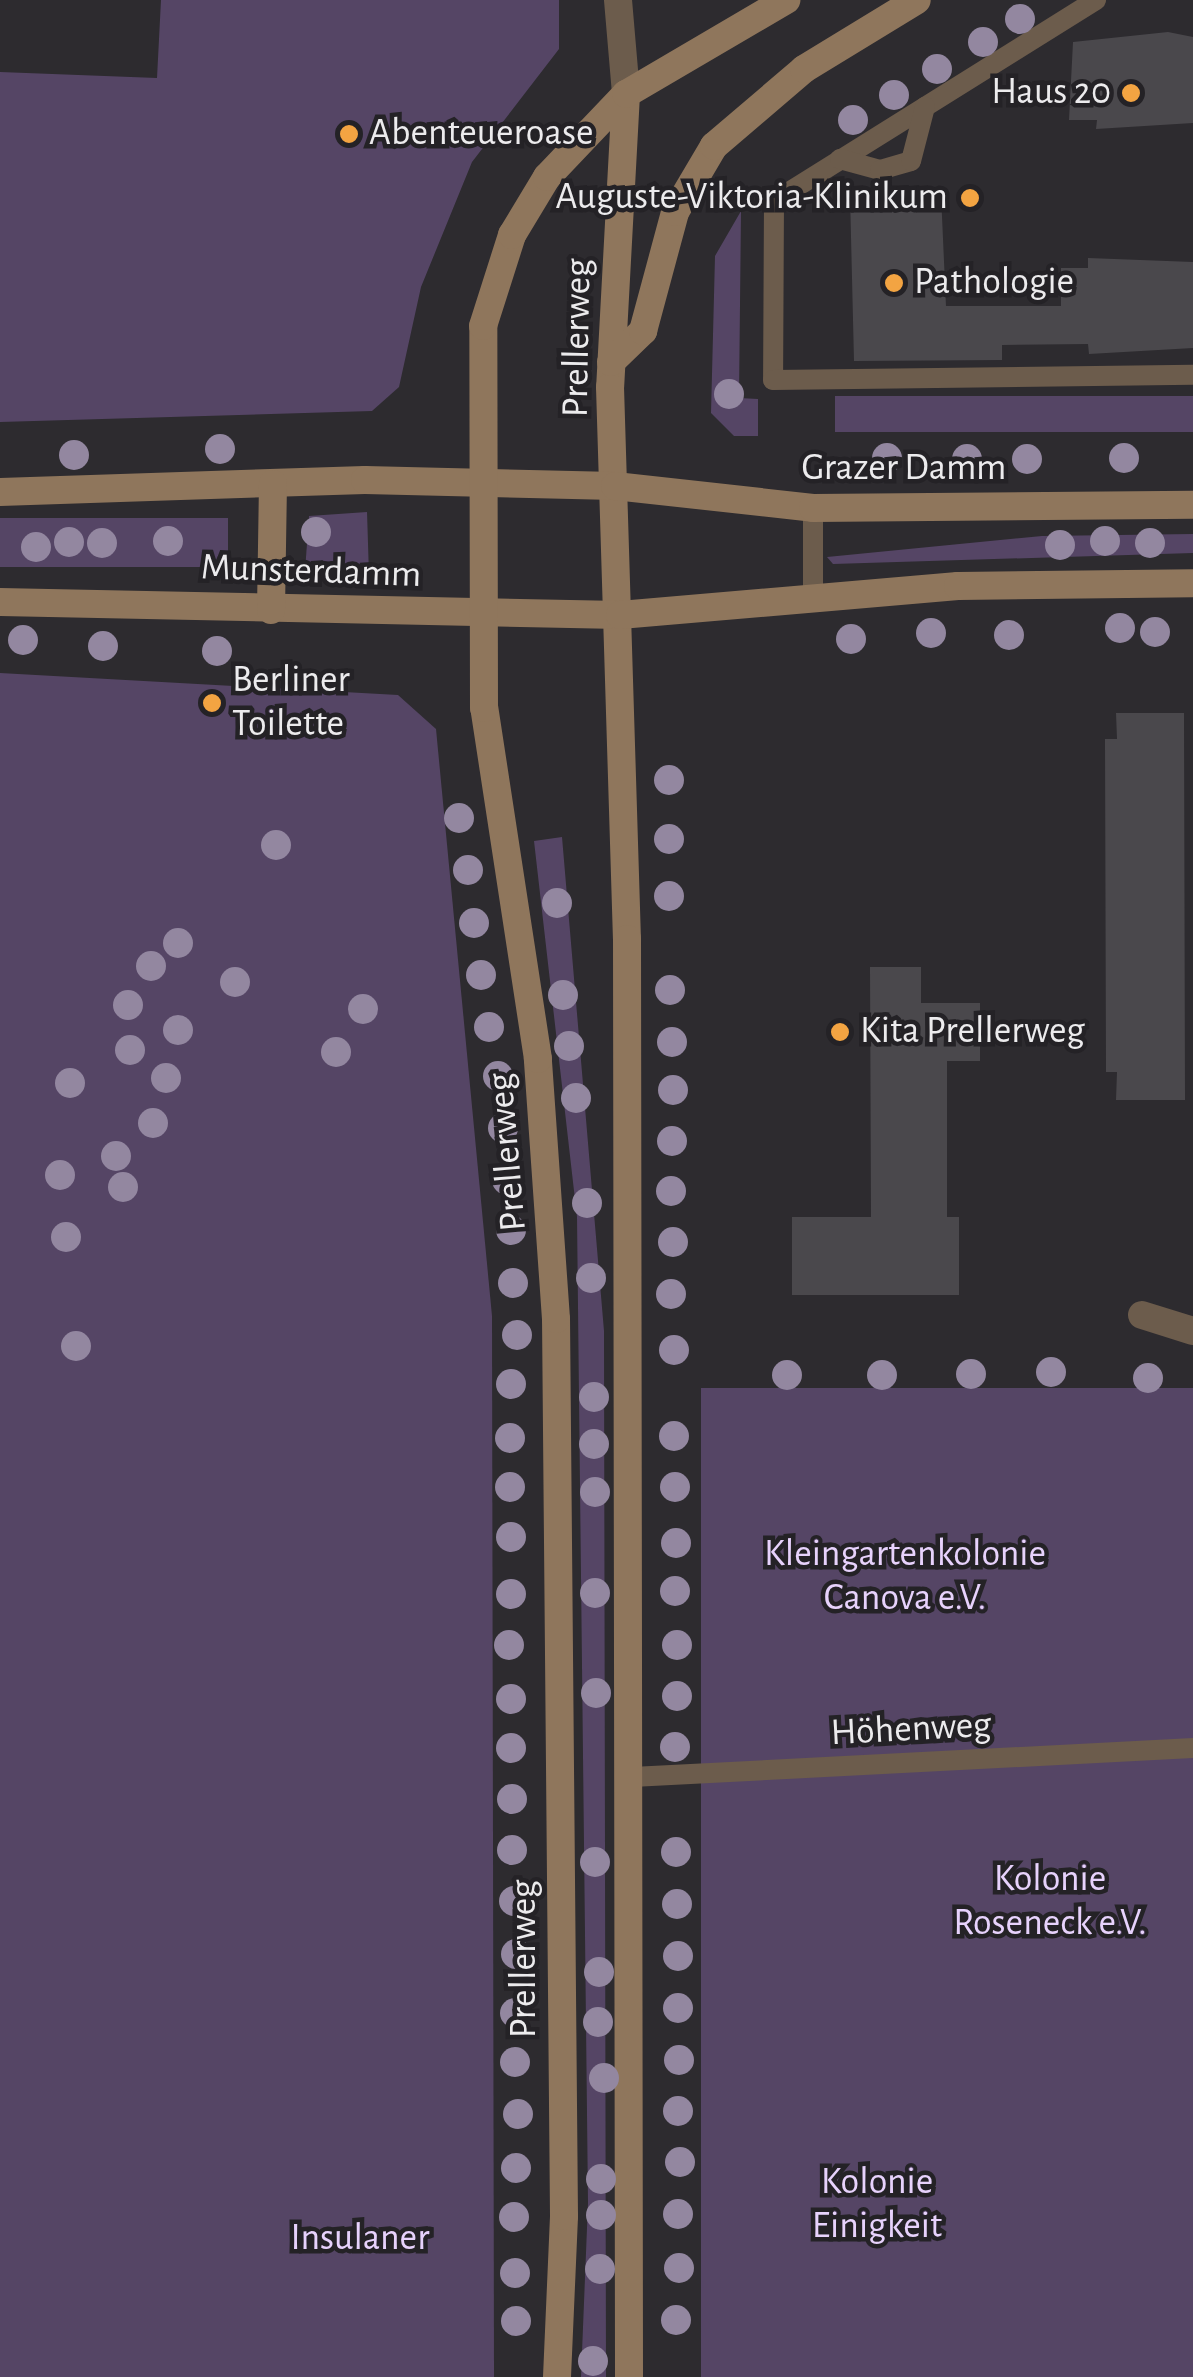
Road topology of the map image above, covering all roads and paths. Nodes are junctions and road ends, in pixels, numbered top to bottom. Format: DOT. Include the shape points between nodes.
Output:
graph roads {
  1 [pos="618,0"];
  2 [pos="786,0"];
  3 [pos="916,0"];
  4 [pos="1096,0"];
  5 [pos="626,94"];
  6 [pos="925,107"];
  7 [pos="840,159"];
  8 [pos="610,362"];
  9 [pos="1193,375"];
  10 [pos="477,482"];
  11 [pos="273,484"];
  12 [pos="615,486"];
  13 [pos="0,492"];
  14 [pos="1193,505"];
  15 [pos="813,508"];
  16 [pos="1193,583"];
  17 [pos="813,596"];
  18 [pos="0,602"];
  19 [pos="271,610"];
  20 [pos="478,614"];
  21 [pos="620,614"];
  22 [pos="1142,1315"];
  23 [pos="1193,1331"];
  24 [pos="1193,1748"];
  25 [pos="632,1776"];
  26 [pos="557,2377"];
  27 [pos="629,2377"];
  1 -- 5 [label="street"];
  2 -- 5 [label="main road"];
  3 -- 8 [label="main road" via="788,80 714,146 675,212 643,331"];
  4 -- 6 [label="lane"];
  5 -- 8 [label="main road, Prellerweg"];
  5 -- 10 [label="main road, Prellerweg" via="547,177 512,234 483,326"];
  6 -- 7 [label="lane"];
  6 -- 7 [label="lane" via="911,160 880,170"];
  7 -- 9 [label="lane" via="774,200 773,380"];
  8 -- 12 [label="main road, Prellerweg"];
  10 -- 11 [label="main road"];
  10 -- 12 [label="main road"];
  10 -- 20 [label="main road, Prellerweg"];
  11 -- 13 [label="main road"];
  11 -- 19 [label="main road"];
  12 -- 15 [label="main road, Grazer Damm"];
  12 -- 21 [label="main road, Prellerweg"];
  14 -- 15 [label="main road, Grazer Damm"];
  15 -- 17 [label="lane"];
  16 -- 17 [label="main road"];
  17 -- 21 [label="main road"];
  18 -- 19 [label="main road, Munsterdamm"];
  19 -- 20 [label="main road, Munsterdamm"];
  20 -- 21 [label="main road, Munsterdamm"];
  20 -- 26 [label="main road, Prellerweg" via="553,1244 564,2216"];
  21 -- 25 [label="main road, Prellerweg"];
  22 -- 23 [label="street"];
  24 -- 25 [label="lane, Höhenweg"];
  25 -- 27 [label="main road, Prellerweg"];
}
